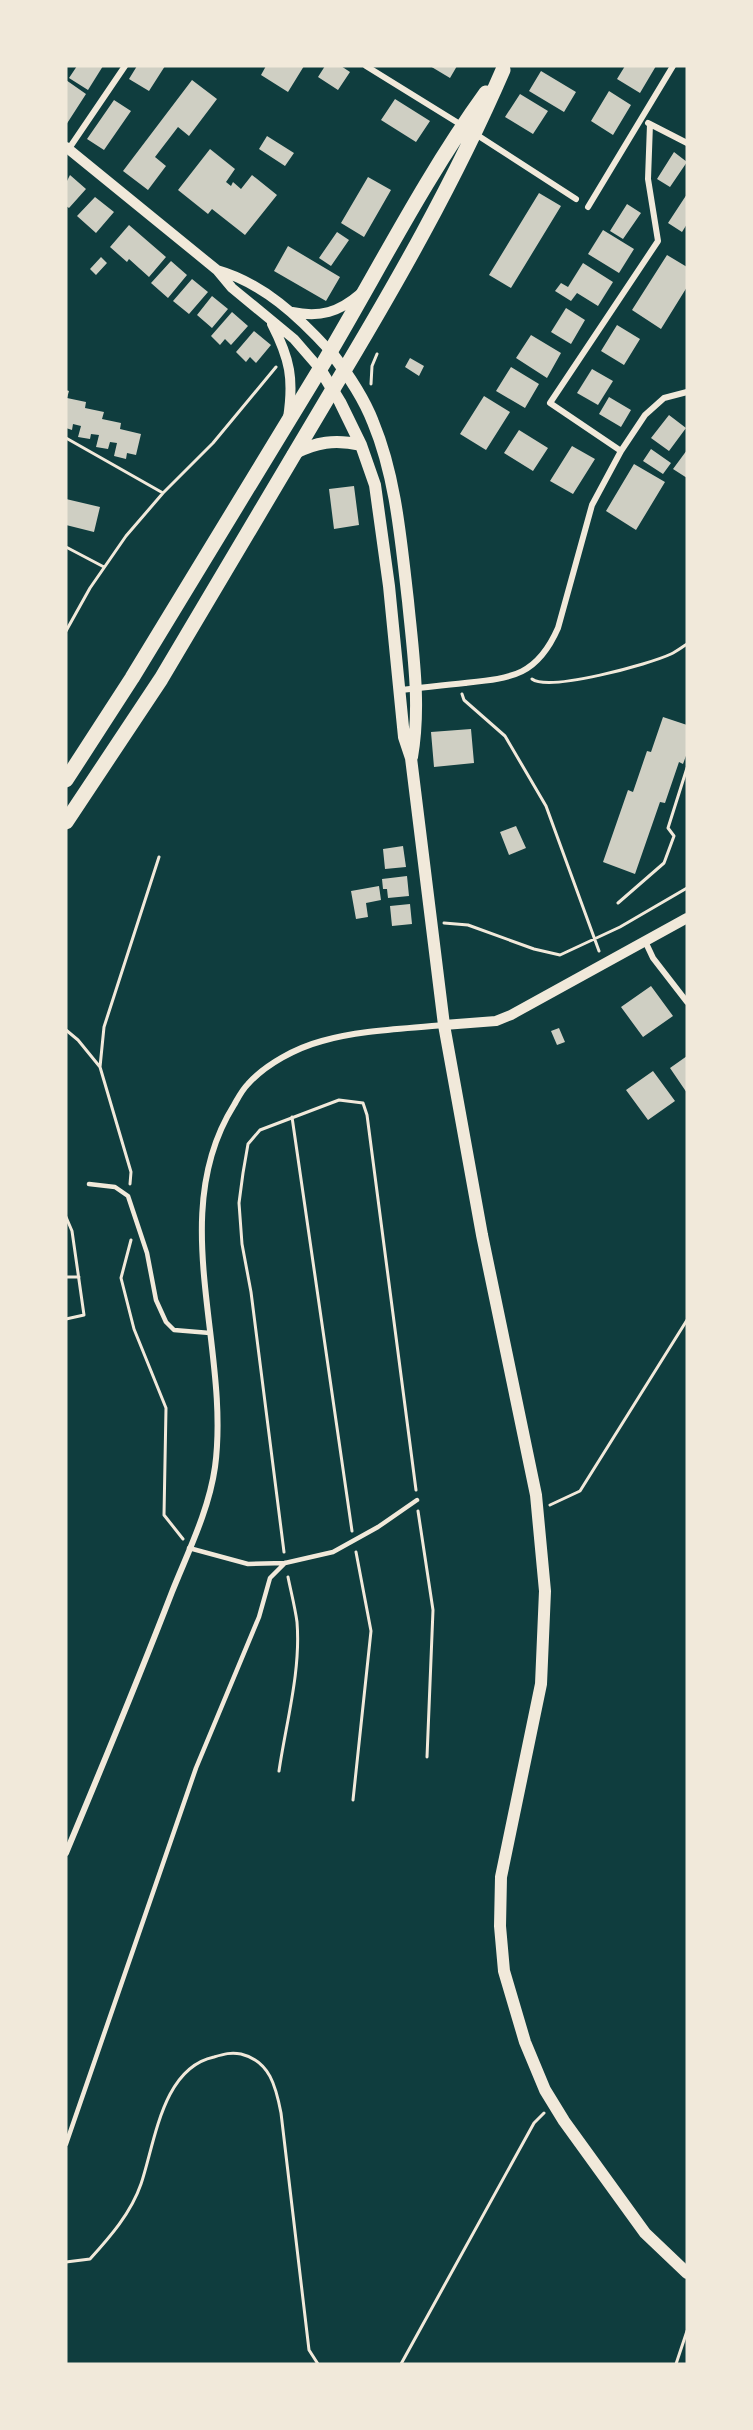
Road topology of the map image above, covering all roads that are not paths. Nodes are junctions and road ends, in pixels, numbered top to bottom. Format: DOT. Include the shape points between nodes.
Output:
graph roads {
  1 [pos="125,66"];
  2 [pos="366,66"];
  3 [pos="673,66"];
  4 [pos="504,68"];
  5 [pos="641,119"];
  6 [pos="650,124"];
  7 [pos="469,130"];
  8 [pos="687,143"];
  9 [pos="67,150"];
  10 [pos="576,200"];
  11 [pos="588,207"];
  12 [pos="217,270"];
  13 [pos="367,288"];
  14 [pos="291,311"];
  15 [pos="269,318"];
  16 [pos="330,351"];
  17 [pos="320,369"];
  18 [pos="345,370"];
  19 [pos="333,389"];
  20 [pos="687,392"];
  21 [pos="287,423"];
  22 [pos="361,445"];
  23 [pos="621,451"];
  24 [pos="293,454"];
  25 [pos="416,688"];
  26 [pos="399,690"];
  27 [pos="411,758"];
  28 [pos="66,780"];
  29 [pos="66,822"];
  30 [pos="687,918"];
  31 [pos="645,941"];
  32 [pos="687,1002"];
  33 [pos="444,1025"];
  34 [pos="89,1184"];
  35 [pos="210,1334"];
  36 [pos="417,1500"];
  37 [pos="189,1548"];
  38 [pos="285,1563"];
  39 [pos="66,1853"];
  40 [pos="66,2144"];
  41 [pos="687,2273"];
  1 -- 9 [label="street"];
  2 -- 7 [label="street"];
  3 -- 5 [label="street"];
  4 -- 7 [label="main road"];
  5 -- 6 [label="street"];
  5 -- 11 [label="street"];
  6 -- 8 [label="street"];
  6 -- 23 [label="street" via="648,179 658,241 550,403"];
  7 -- 10 [label="street"];
  7 -- 13 [label="main road"];
  7 -- 18 [label="main road" via="437,210"];
  9 -- 12 [label="street"];
  12 -- 14 [label="street" via="250,283"];
  12 -- 15 [label="street" via="232,288"];
  13 -- 14 [label="street" via="340,309 326,314"];
  13 -- 16 [label="main road"];
  14 -- 16 [label="street"];
  15 -- 17 [label="street"];
  15 -- 21 [label="street" via="288,362 291,389"];
  16 -- 17 [label="main road"];
  16 -- 18 [label="main road"];
  17 -- 19 [label="main road"];
  17 -- 21 [label="main road"];
  18 -- 19 [label="main road"];
  18 -- 25 [label="main road" via="370,414 384,452 402,557"];
  19 -- 22 [label="main road"];
  19 -- 24 [label="main road"];
  20 -- 23 [label="street" via="664,398 645,415"];
  21 -- 28 [label="main road"];
  22 -- 24 [label="main road" via="332,441"];
  22 -- 26 [label="main road" via="375,485"];
  23 -- 25 [label="street" via="592,505 558,628 537,661 505,679"];
  24 -- 29 [label="main road" via="161,679"];
  25 -- 26 [label="street"];
  25 -- 27 [label="main road" via="416,731"];
  26 -- 27 [label="main road" via="404,737"];
  27 -- 33 [label="main road"];
  30 -- 31 [label="street"];
  31 -- 32 [label="street"];
  31 -- 33 [label="street" via="503,1018 480,1024"];
  33 -- 35 [label="street" via="322,1041 279,1059 247,1084 220,1128 204,1184 201,1244"];
  33 -- 41 [label="main road" via="537,1511 545,1591 541,1684 501,1877 504,1971 525,2042 545,2090 645,2233"];
  34 -- 35 [label="lane" via="115,1186 128,1196 147,1253 156,1300 166,1322 174,1330"];
  35 -- 37 [label="street" via="217,1404 215,1467"];
  36 -- 38 [label="lane" via="333,1552"];
  37 -- 38 [label="lane" via="248,1564"];
  37 -- 39 [label="street"];
  38 -- 40 [label="lane" via="270,1578 259,1617 196,1768"];
}
